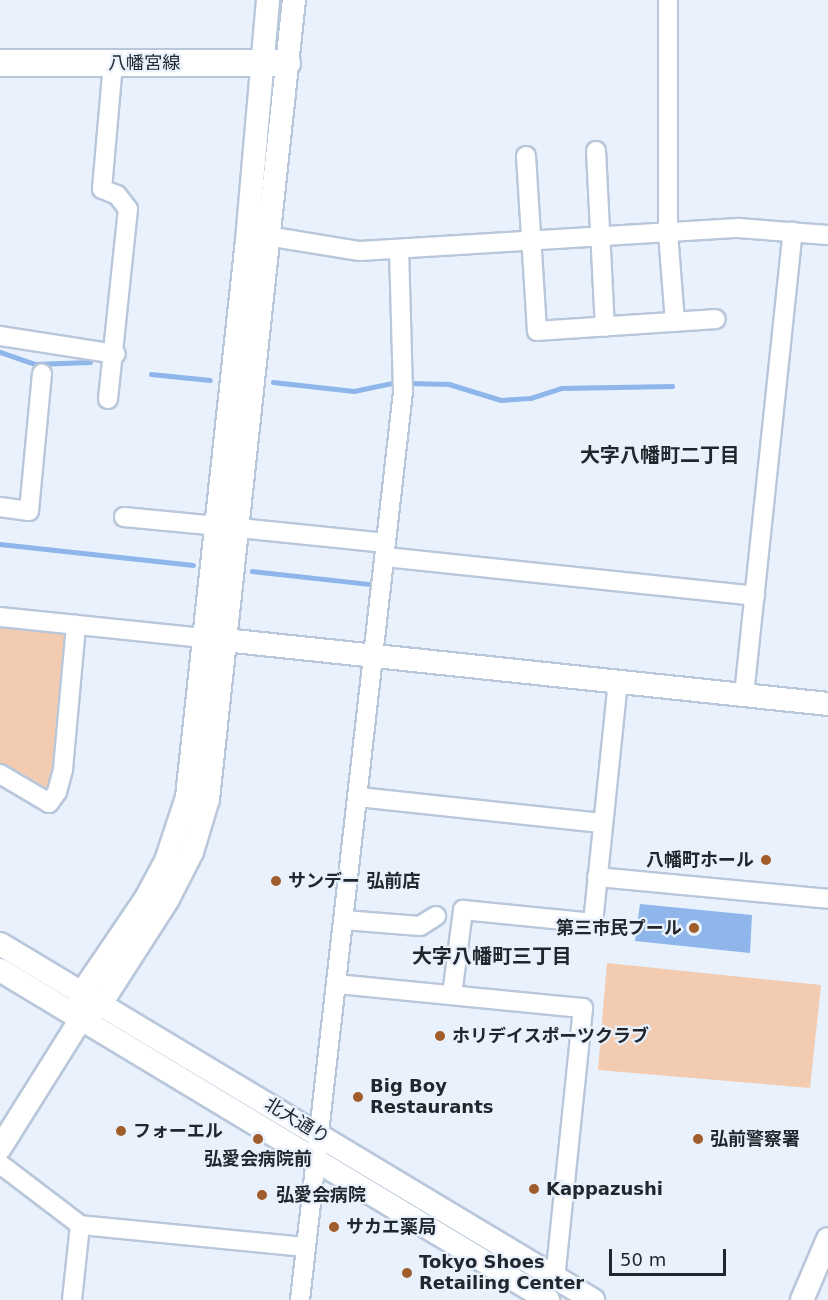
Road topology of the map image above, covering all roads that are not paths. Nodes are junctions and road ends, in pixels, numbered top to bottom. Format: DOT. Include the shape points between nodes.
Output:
graph roads {
  1 [pos="268,0"];
  2 [pos="294,0"];
  3 [pos="668,0"];
  4 [pos="0,63"];
  5 [pos="112,63"];
  6 [pos="261,63"];
  7 [pos="287,63"];
  8 [pos="596,151"];
  9 [pos="526,156"];
  10 [pos="793,232"];
  11 [pos="668,233"];
  12 [pos="828,235"];
  13 [pos="267,236"];
  14 [pos="600,237"];
  15 [pos="531,242"];
  16 [pos="399,250"];
  17 [pos="716,319"];
  18 [pos="675,322"];
  19 [pos="605,327"];
  20 [pos="0,336"];
  21 [pos="116,354"];
  22 [pos="42,374"];
  23 [pos="108,399"];
  24 [pos="0,507"];
  25 [pos="124,517"];
  26 [pos="228,527"];
  27 [pos="386,550"];
  28 [pos="755,596"];
  29 [pos="0,617"];
  30 [pos="76,625"];
  31 [pos="204,638"];
  32 [pos="228,641"];
  33 [pos="373,656"];
  34 [pos="618,682"];
  35 [pos="744,695"];
  36 [pos="828,704"];
  37 [pos="0,774"];
  38 [pos="358,796"];
  39 [pos="602,823"];
  40 [pos="597,877"];
  41 [pos="828,899"];
  42 [pos="436,916"];
  43 [pos="344,920"];
  44 [pos="0,944"];
  45 [pos="0,970"];
  46 [pos="337,984"];
  47 [pos="452,995"];
  48 [pos="91,1000"];
  49 [pos="81,1019"];
  50 [pos="318,1134"];
  51 [pos="0,1148"];
  52 [pos="315,1160"];
  53 [pos="0,1164"];
  54 [pos="81,1225"];
  55 [pos="828,1239"];
  56 [pos="306,1247"];
  57 [pos="555,1277"];
  58 [pos="72,1300"];
  59 [pos="300,1300"];
  60 [pos="548,1300"];
  61 [pos="593,1300"];
  62 [pos="801,1300"];
  1 -- 6 [label="street"];
  2 -- 7 [label="street"];
  3 -- 11 [label="street"];
  4 -- 5 [label="main road, 八幡宮線"];
  5 -- 6 [label="main road, 八幡宮線"];
  5 -- 21 [label="street" via="102,189 117,195 128,209"];
  6 -- 7 [label="main road, 八幡宮線"];
  6 -- 26 [label="street"];
  7 -- 13 [label="street"];
  8 -- 14 [label="street"];
  9 -- 15 [label="street"];
  10 -- 11 [label="street" via="738,228"];
  10 -- 12 [label="street"];
  10 -- 28 [label="street"];
  11 -- 14 [label="street"];
  11 -- 18 [label="street"];
  13 -- 16 [label="street" via="360,251"];
  13 -- 26 [label="street"];
  14 -- 15 [label="street"];
  14 -- 19 [label="street"];
  15 -- 16 [label="street"];
  15 -- 19 [label="street" via="537,331"];
  16 -- 27 [label="street" via="404,392"];
  17 -- 18 [label="street"];
  18 -- 19 [label="street"];
  20 -- 21 [label="street"];
  21 -- 23 [label="street"];
  22 -- 24 [label="street" via="29,511"];
  25 -- 26 [label="street"];
  26 -- 27 [label="street"];
  26 -- 31 [label="street"];
  26 -- 32 [label="street"];
  27 -- 28 [label="street"];
  27 -- 33 [label="street"];
  28 -- 35 [label="street"];
  29 -- 30 [label="street"];
  30 -- 31 [label="street"];
  30 -- 37 [label="street" via="63,769 57,792 49,803"];
  31 -- 32 [label="street"];
  31 -- 48 [label="street" via="194,753 178,829"];
  32 -- 33 [label="street"];
  32 -- 48 [label="street" via="208,799 192,852 168,899"];
  33 -- 34 [label="street"];
  33 -- 38 [label="street"];
  34 -- 35 [label="street"];
  34 -- 39 [label="street"];
  35 -- 36 [label="street"];
  38 -- 39 [label="street"];
  38 -- 43 [label="street"];
  39 -- 40 [label="street"];
  40 -- 41 [label="street"];
  40 -- 47 [label="street" via="593,922 463,910"];
  42 -- 43 [label="street" via="420,927"];
  43 -- 46 [label="street"];
  44 -- 48 [label="street, 北大通り"];
  45 -- 49 [label="street"];
  46 -- 47 [label="street"];
  46 -- 50 [label="street"];
  47 -- 57 [label="street" via="583,1008"];
  48 -- 49 [label="street"];
  48 -- 50 [label="street, 北大通り"];
  49 -- 51 [label="street"];
  49 -- 52 [label="street"];
  50 -- 52 [label="street"];
  50 -- 57 [label="street, 北大通り"];
  52 -- 56 [label="street"];
  52 -- 60 [label="street"];
  53 -- 54 [label="street"];
  54 -- 56 [label="street"];
  54 -- 58 [label="street"];
  55 -- 62 [label="street"];
  56 -- 59 [label="street"];
  57 -- 61 [label="street, 北大通り"];
}
